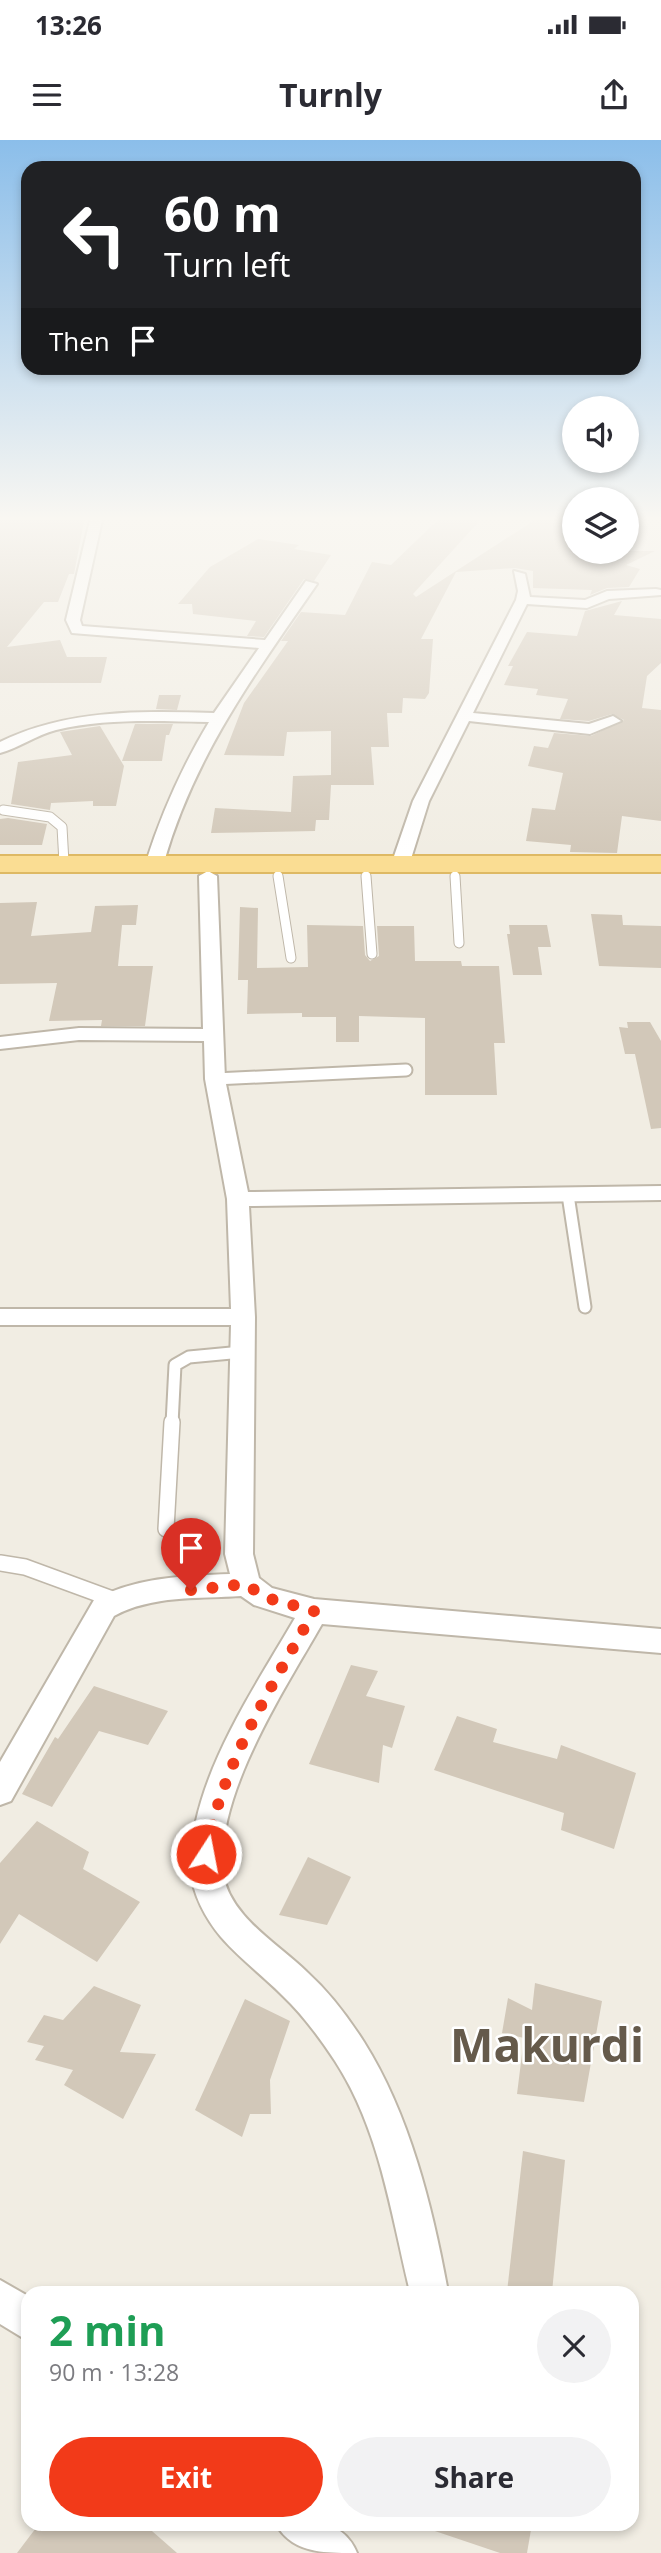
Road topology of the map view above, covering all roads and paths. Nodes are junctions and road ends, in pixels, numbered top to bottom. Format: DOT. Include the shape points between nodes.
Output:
graph roads {
  1 [pos="76,629"];
  2 [pos="281,629"];
  3 [pos="508,629"];
  4 [pos="270,644"];
  5 [pos="462,716"];
  6 [pos="216,718"];
  7 [pos="613,721"];
  8 [pos="0,748"];
  9 [pos="3,810"];
  10 [pos="155,862"];
  11 [pos="401,862"];
  12 [pos="0,864"];
  13 [pos="661,864"];
  14 [pos="45,868"];
  15 [pos="219,871"];
  16 [pos="278,876"];
  17 [pos="366,876"];
  18 [pos="455,876"];
  19 [pos="0,877"];
  20 [pos="661,877"];
  21 [pos="459,943"];
  22 [pos="372,954"];
  23 [pos="291,958"];
  24 [pos="212,1035"];
  25 [pos="0,1044"];
  26 [pos="406,1070"];
  27 [pos="215,1079"];
  28 [pos="661,1193"];
  29 [pos="568,1195"];
  30 [pos="238,1199"];
  31 [pos="585,1307"];
  32 [pos="0,1317"];
  33 [pos="243,1317"];
  34 [pos="242,1352"];
  35 [pos="166,1529"];
  36 [pos="0,1563"];
  37 [pos="246,1584"];
  38 [pos="115,1600"];
  39 [pos="314,1611"];
  40 [pos="661,1642"];
  41 [pos="0,1791"];
  42 [pos="428,2286"];
  43 [pos="0,2300"];
  44 [pos="21,2316"];
  45 [pos="306,2531"];
  46 [pos="336,2553"];
  1 -- 4 [label="street"];
  2 -- 4 [label="street"];
  3 -- 5 [label="street"];
  4 -- 6 [label="street"];
  5 -- 7 [label="street" via="590,729"];
  5 -- 11 [label="street" via="421,801"];
  6 -- 8 [label="street" via="96,719 27,732"];
  6 -- 10 [label="street" via="170,813"];
  9 -- 14 [label="lane" via="50,817 62,827"];
  10 -- 14 [label="main road"];
  10 -- 15 [label="main road"];
  11 -- 13 [label="main road"];
  11 -- 15 [label="main road"];
  12 -- 14 [label="main road"];
  14 -- 15 [label="main road"];
  14 -- 19 [label="main road"];
  15 -- 16 [label="main road"];
  15 -- 24 [label="street"];
  16 -- 17 [label="main road"];
  16 -- 23 [label="lane"];
  17 -- 18 [label="main road"];
  17 -- 22 [label="lane"];
  18 -- 20 [label="main road"];
  18 -- 21 [label="lane"];
  24 -- 25 [label="street" via="50,1034"];
  24 -- 27 [label="street"];
  26 -- 27 [label="lane"];
  27 -- 30 [label="street"];
  28 -- 29 [label="street"];
  29 -- 30 [label="street"];
  29 -- 31 [label="lane"];
  30 -- 33 [label="street"];
  32 -- 33 [label="street"];
  33 -- 34 [label="street"];
  34 -- 35 [label="lane" via="189,1357 175,1365"];
  34 -- 37 [label="street" via="239,1555"];
  36 -- 38 [label="lane" via="25,1567"];
  37 -- 38 [label="street"];
  37 -- 39 [label="street" via="264,1597"];
  38 -- 41 [label="street" via="93,1624"];
  39 -- 40 [label="street"];
  39 -- 42 [label="street" via="220,1794 208,1841 207,1876 215,1901 239,1931 307,1996 358,2065 392,2143"];
  43 -- 44 [label="street"];
  45 -- 46 [label="street"];
}
